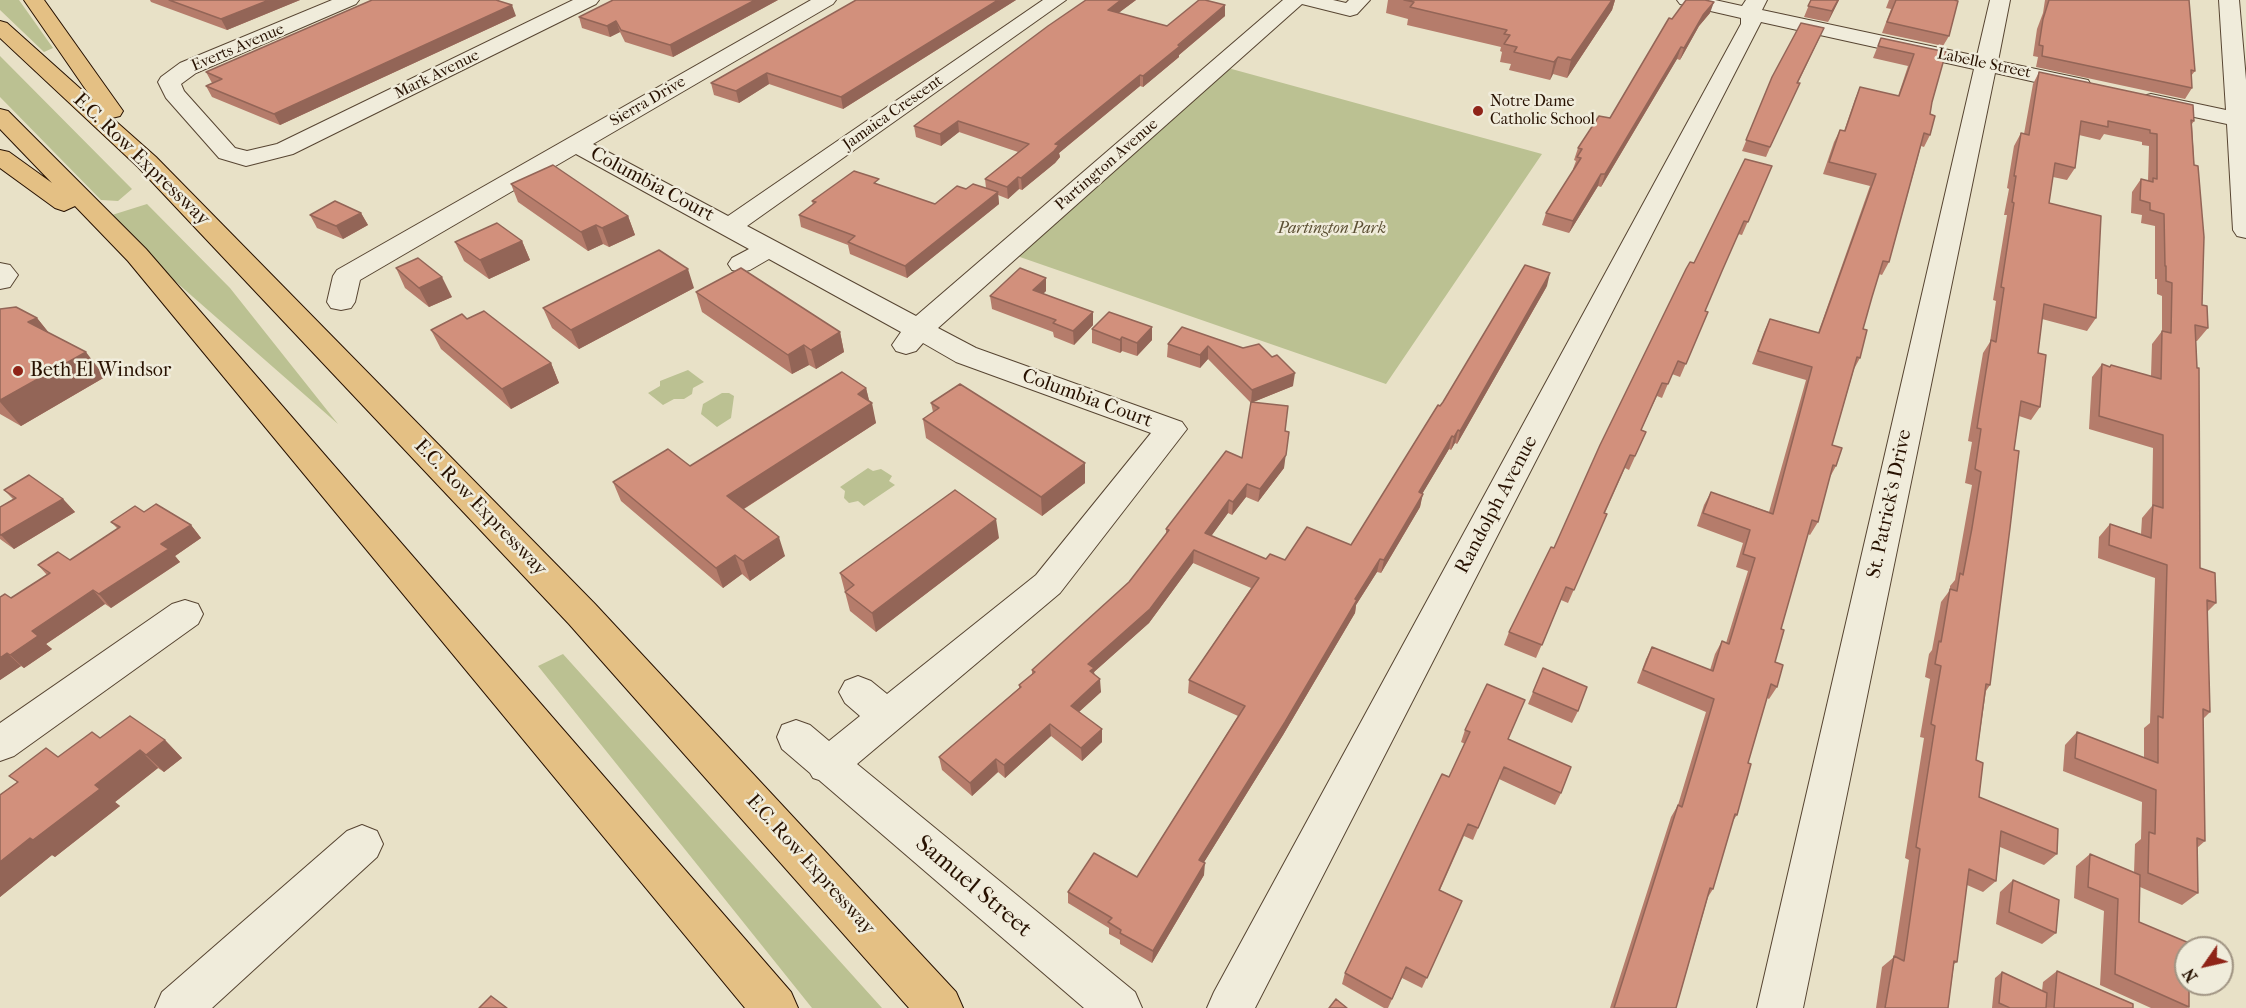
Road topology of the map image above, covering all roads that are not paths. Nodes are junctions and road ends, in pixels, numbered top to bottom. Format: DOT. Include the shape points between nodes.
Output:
graph roads {
  1 [pos="34,0"];
  2 [pos="349,0"];
  3 [pos="589,0"];
  4 [pos="826,0"];
  5 [pos="1056,0"];
  6 [pos="1687,0"];
  7 [pos="2000,0"];
  8 [pos="2229,0"];
  9 [pos="1319,2"];
  10 [pos="1754,7"];
  11 [pos="0,27"];
  12 [pos="1986,65"];
  13 [pos="2100,90"];
  14 [pos="2134,97"];
  15 [pos="0,116"];
  16 [pos="2241,120"];
  17 [pos="575,144"];
  18 [pos="285,149"];
  19 [pos="0,158"];
  20 [pos="147,162"];
  21 [pos="722,223"];
  22 [pos="2246,230"];
  23 [pos="688,233"];
  24 [pos="770,248"];
  25 [pos="137,255"];
  26 [pos="741,264"];
  27 [pos="344,289"];
  28 [pos="913,337"];
  29 [pos="185,614"];
  30 [pos="858,692"];
  31 [pos="888,717"];
  32 [pos="796,737"];
  33 [pos="0,744"];
  34 [pos="827,766"];
  35 [pos="362,844"];
  36 [pos="178,1008"];
  37 [pos="775,1008"];
  38 [pos="940,1008"];
  39 [pos="1119,1008"];
  40 [pos="1230,1008"];
  41 [pos="1780,1008"];
  1 -- 20 [label="highway"];
  2 -- 18 [label="street, Everts Avenue" via="188,68 169,82 174,93 228,153 246,159"];
  3 -- 18 [label="street, Mark Avenue"];
  4 -- 17 [label="street, Sierra Drive"];
  5 -- 21 [label="street, Jamaica Crescent"];
  6 -- 10 [label="street, Labelle Street"];
  7 -- 12 [label="street, St. Patrick's Drive"];
  8 -- 16 [label="street"];
  9 -- 28 [label="street, Partington Avenue"];
  10 -- 12 [label="street, Labelle Street"];
  10 -- 40 [label="street, Randolph Avenue" via="1751,24"];
  11 -- 20 [label="highway, E.C. Row Expressway"];
  12 -- 13 [label="street, Labelle Street"];
  12 -- 41 [label="street, St. Patrick's Drive"];
  14 -- 16 [label="street"];
  15 -- 25 [label="highway"];
  16 -- 22 [label="street"];
  17 -- 21 [label="street, Columbia Court"];
  17 -- 27 [label="street, Sierra Drive"];
  19 -- 25 [label="highway"];
  20 -- 38 [label="highway, E.C. Row Expressway" via="582,614"];
  21 -- 23 [label="street, Jamaica Crescent"];
  21 -- 24 [label="street, Columbia Court"];
  24 -- 26 [label="street"];
  24 -- 28 [label="street, Columbia Court"];
  25 -- 37 [label="highway"];
  28 -- 31 [label="street, Columbia Court" via="956,362 1171,429 1048,584"];
  29 -- 33 [label="street"];
  30 -- 31 [label="street"];
  31 -- 34 [label="street, Columbia Court"];
  32 -- 34 [label="street, Samuel Street"];
  34 -- 39 [label="street, Samuel Street"];
  35 -- 36 [label="street"];
}
